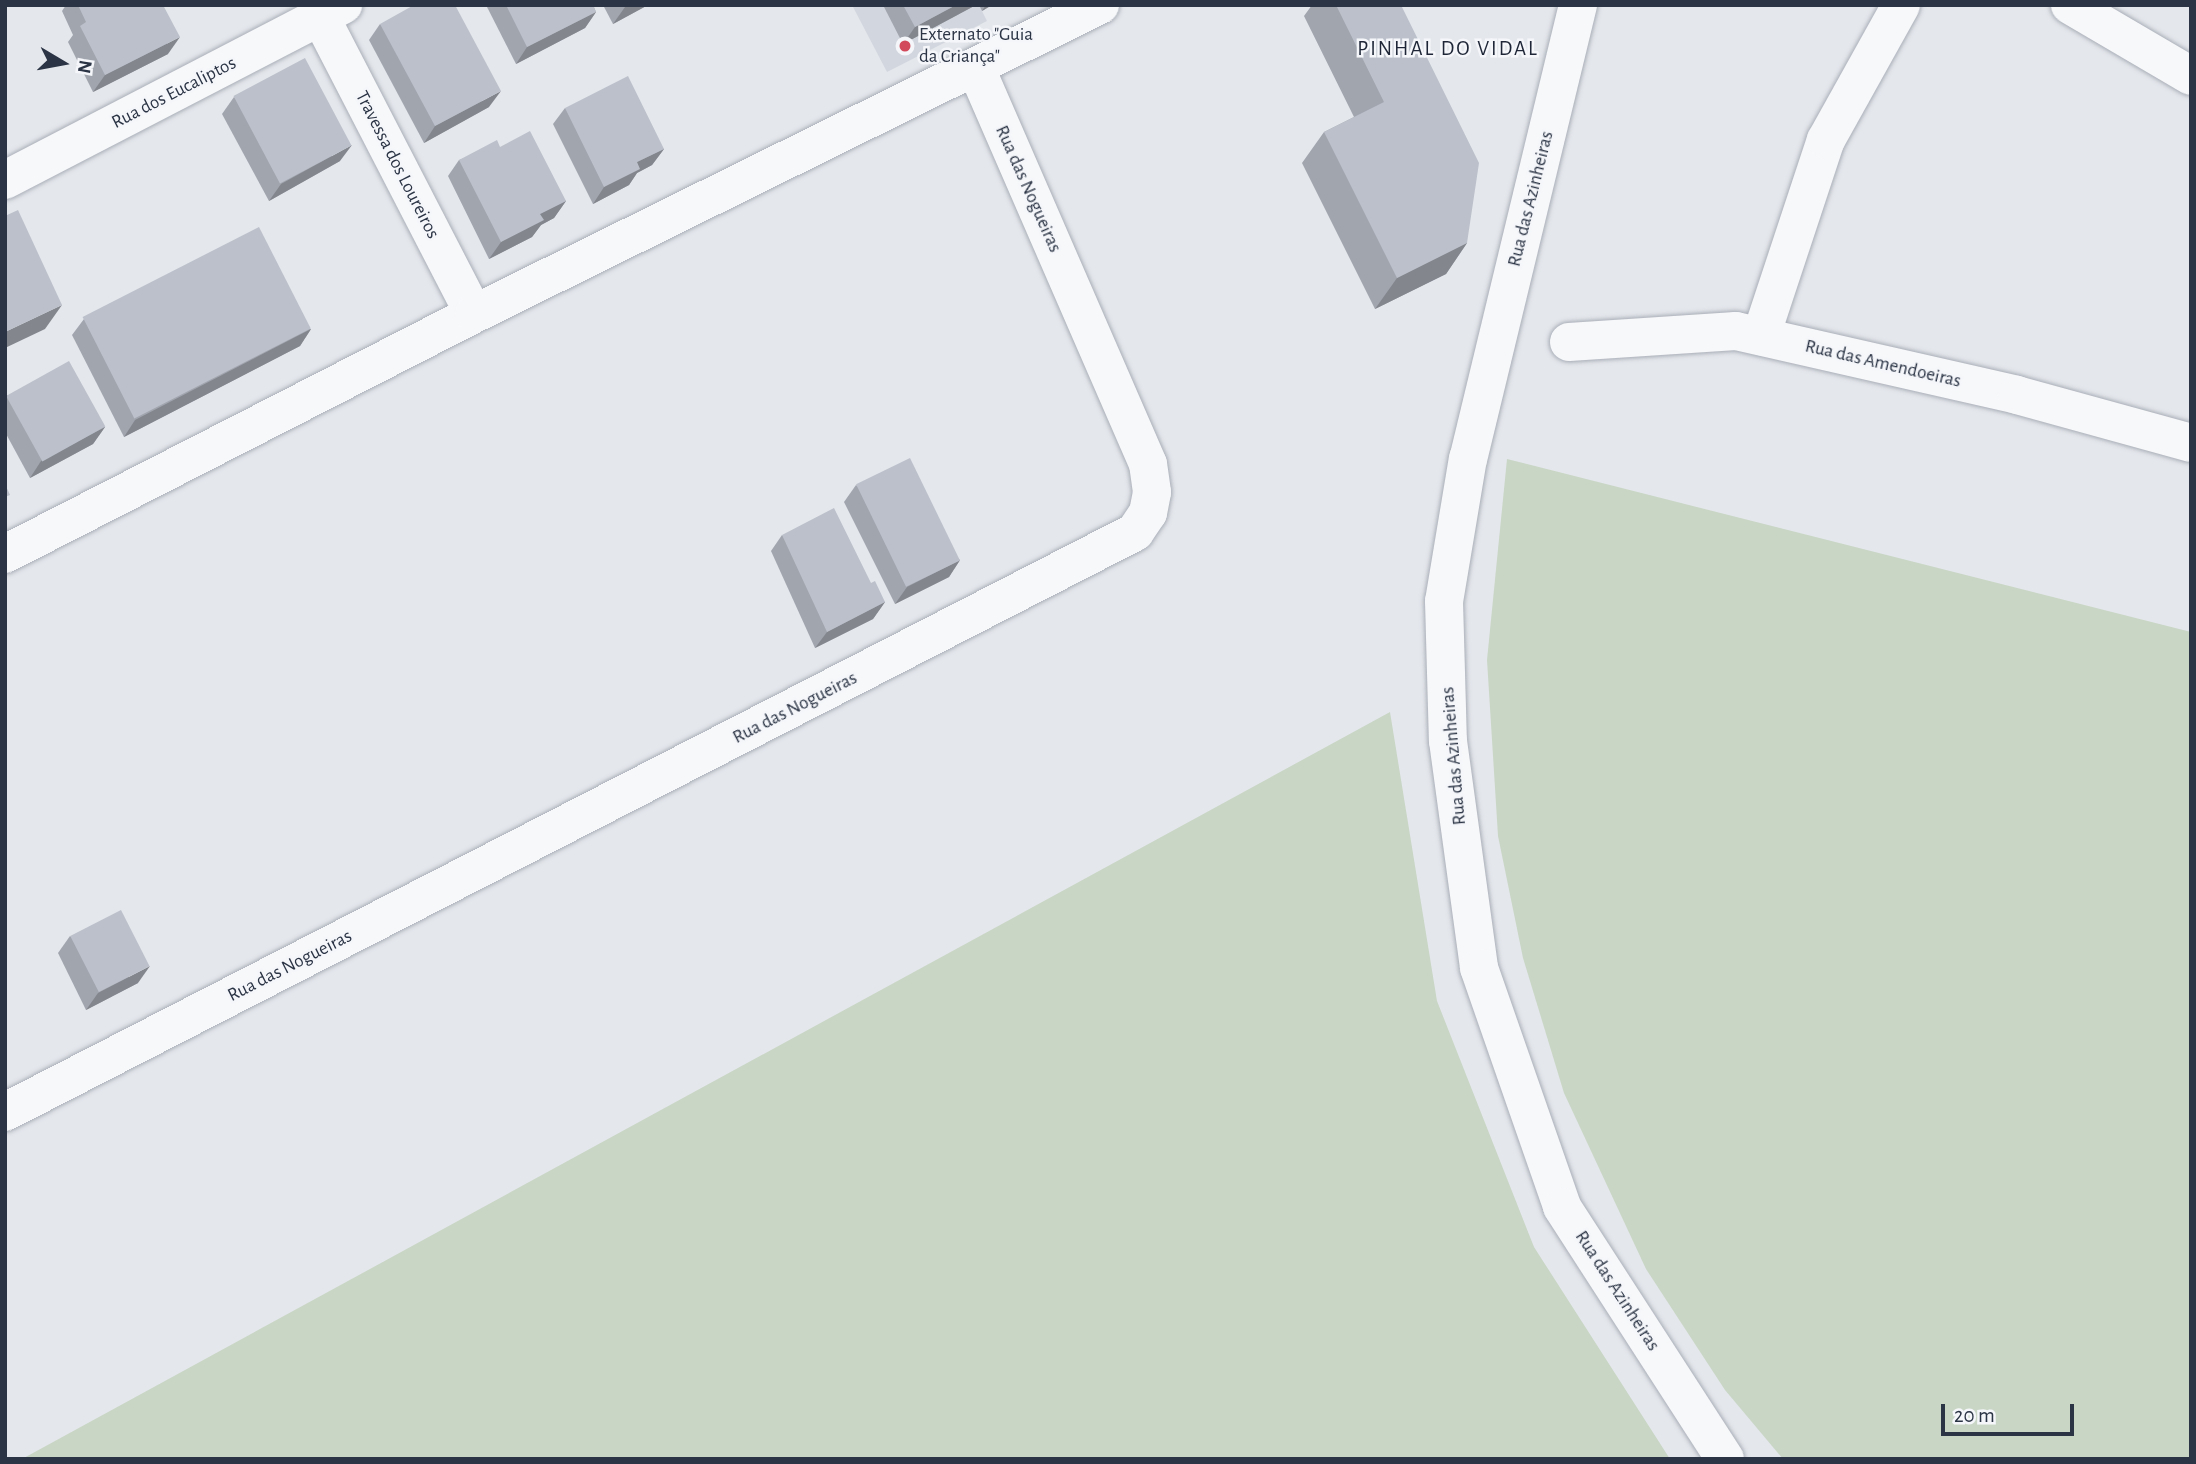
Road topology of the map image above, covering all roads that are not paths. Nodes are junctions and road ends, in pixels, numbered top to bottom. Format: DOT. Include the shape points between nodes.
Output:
graph roads {
  1 [pos="1100,5"];
  2 [pos="1578,5"];
  3 [pos="1901,5"];
  4 [pos="2070,5"];
  5 [pos="332,11"];
  6 [pos="976,69"];
  7 [pos="2191,76"];
  8 [pos="5,180"];
  9 [pos="474,314"];
  10 [pos="1761,336"];
  11 [pos="1569,342"];
  12 [pos="2191,443"];
  13 [pos="5,554"];
  14 [pos="5,1112"];
  15 [pos="1725,1459"];
  1 -- 6 [label="street"];
  2 -- 15 [label="street, Rua das Azinheiras" via="1466,471 1444,601 1448,741 1479,968 1562,1207"];
  3 -- 10 [label="street" via="1826,140"];
  4 -- 7 [label="street"];
  5 -- 8 [label="street, Rua dos Eucaliptos"];
  5 -- 9 [label="street, Travessa dos Loureiros"];
  6 -- 9 [label="street"];
  6 -- 14 [label="street, Rua das Nogueiras" via="1148,464 1152,492 1148,513 1135,532"];
  9 -- 13 [label="street"];
  10 -- 11 [label="street, Rua das Amendoeiras" via="1733,331"];
  10 -- 12 [label="street, Rua das Amendoeiras" via="2017,396"];
}
